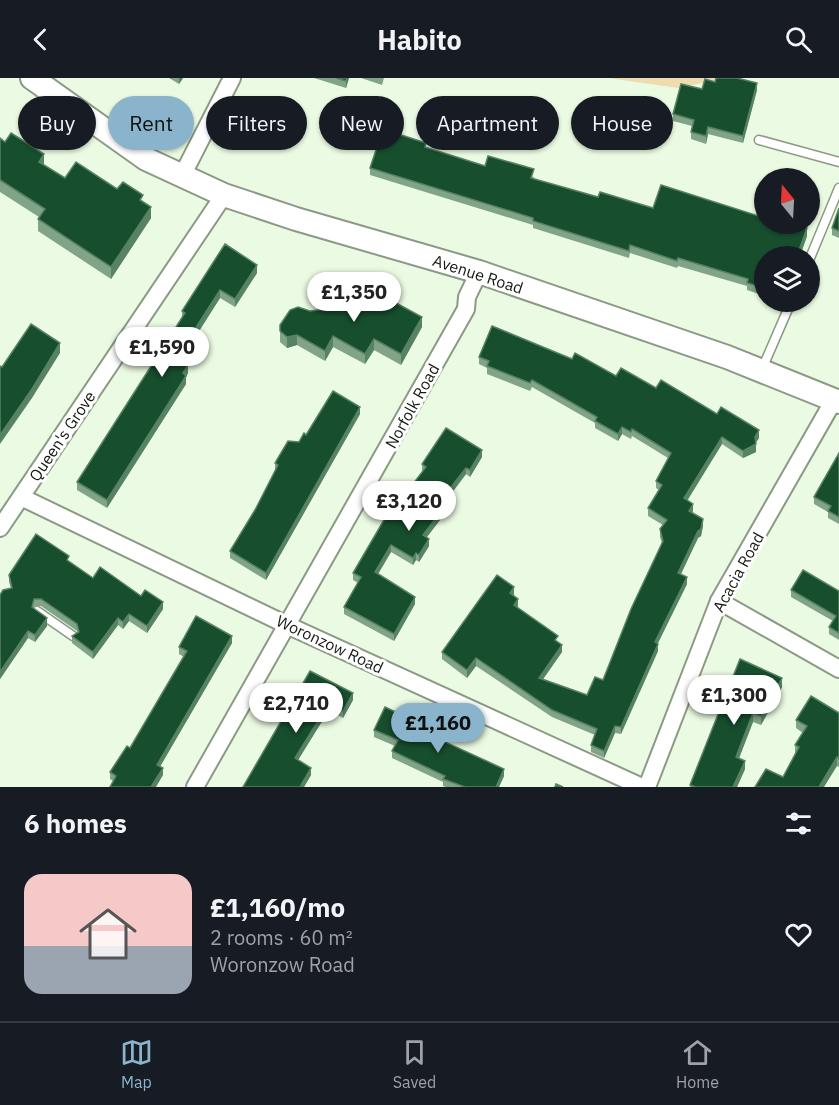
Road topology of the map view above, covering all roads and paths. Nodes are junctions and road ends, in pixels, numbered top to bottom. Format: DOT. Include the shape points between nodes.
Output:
graph roads {
  1 [pos="32,78"];
  2 [pos="232,78"];
  3 [pos="759,141"];
  4 [pos="839,162"];
  5 [pos="182,176"];
  6 [pos="839,188"];
  7 [pos="224,195"];
  8 [pos="815,246"];
  9 [pos="479,273"];
  10 [pos="787,312"];
  11 [pos="762,369"];
  12 [pos="836,401"];
  13 [pos="21,498"];
  14 [pos="0,528"];
  15 [pos="719,601"];
  16 [pos="37,611"];
  17 [pos="289,626"];
  18 [pos="73,636"];
  19 [pos="839,669"];
  20 [pos="195,787"];
  21 [pos="644,787"];
  1 -- 5 [label="main road, Avenue Road" via="114,139"];
  2 -- 5 [label="street"];
  3 -- 4 [label="lane"];
  5 -- 7 [label="main road, Avenue Road"];
  6 -- 8 [label="lane"];
  7 -- 9 [label="main road, Avenue Road"];
  7 -- 13 [label="street, Queen's Grove"];
  9 -- 11 [label="main road, Avenue Road"];
  9 -- 17 [label="street, Norfolk Road" via="467,297 466,309"];
  10 -- 11 [label="lane"];
  11 -- 12 [label="main road, Avenue Road"];
  12 -- 15 [label="street, Acacia Road"];
  13 -- 14 [label="street, Queen's Grove"];
  13 -- 17 [label="street, Woronzow Road"];
  15 -- 19 [label="street"];
  15 -- 21 [label="street, Acacia Road"];
  16 -- 18 [label="lane"];
  17 -- 20 [label="street, Norfolk Road"];
  17 -- 21 [label="street, Woronzow Road"];
}
